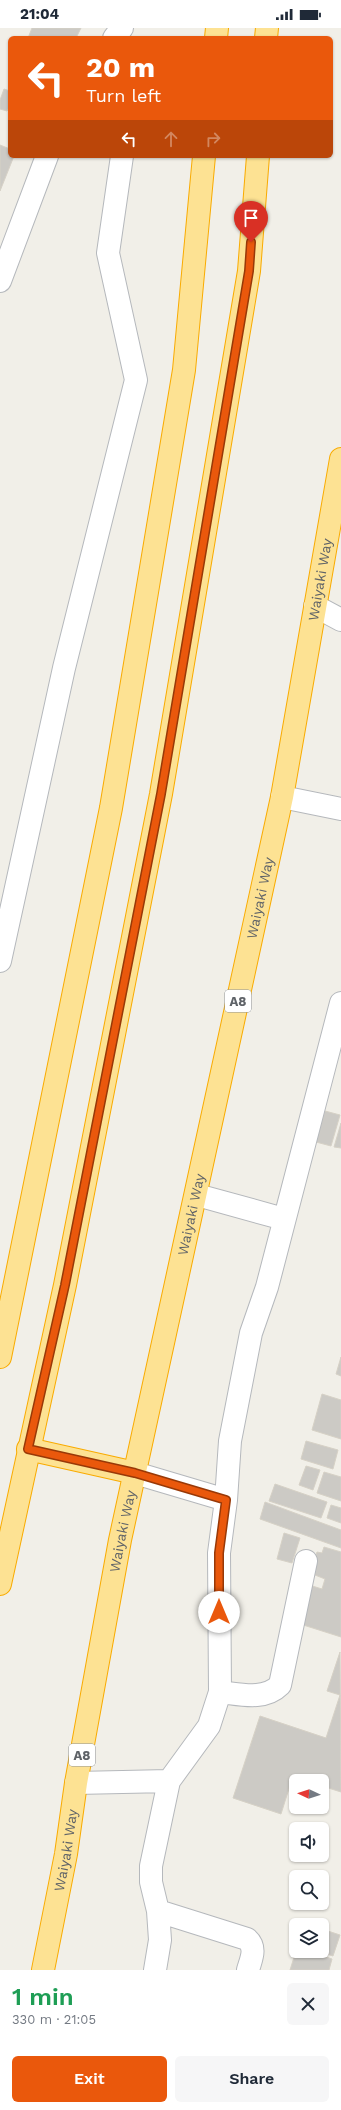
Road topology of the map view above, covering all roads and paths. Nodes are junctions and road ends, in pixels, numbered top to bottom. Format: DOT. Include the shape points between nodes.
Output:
graph roads {
  1 [pos="122,28"];
  2 [pos="116,36"];
  3 [pos="46,158"];
  4 [pos="122,158"];
  5 [pos="204,158"];
  6 [pos="258,158"];
  7 [pos="0,281"];
  8 [pos="341,459"];
  9 [pos="315,606"];
  10 [pos="341,620"];
  11 [pos="282,797"];
  12 [pos="341,809"];
  13 [pos="0,961"];
  14 [pos="341,1003"];
  15 [pos="197,1195"];
  16 [pos="284,1219"];
  17 [pos="0,1357"];
  18 [pos="28,1449"];
  19 [pos="135,1473"];
  20 [pos="226,1500"];
  21 [pos="306,1561"];
  22 [pos="0,1584"];
  23 [pos="220,1692"];
  24 [pos="169,1781"];
  25 [pos="76,1783"];
  26 [pos="158,1911"];
  27 [pos="43,1970"];
  28 [pos="155,1970"];
  29 [pos="248,1970"];
  1 -- 2 [label="street"];
  3 -- 7 [label="street"];
  4 -- 13 [label="street" via="108,253 136,380 64,668"];
  5 -- 17 [label="highway" via="184,370 111,808"];
  6 -- 18 [label="highway" via="249,271 161,794 65,1285"];
  8 -- 9 [label="highway, Waiyaki Way / A8"];
  9 -- 10 [label="street"];
  9 -- 11 [label="highway, Waiyaki Way / A8"];
  11 -- 12 [label="street"];
  11 -- 15 [label="highway, Waiyaki Way / A8"];
  14 -- 16 [label="street"];
  15 -- 16 [label="street"];
  15 -- 19 [label="highway, Waiyaki Way / A8"];
  16 -- 20 [label="street" via="267,1287 251,1333 239,1390 230,1440"];
  18 -- 19 [label="highway"];
  18 -- 22 [label="highway"];
  19 -- 20 [label="street"];
  19 -- 25 [label="highway, Waiyaki Way / A8" via="120,1540"];
  20 -- 23 [label="street" via="219,1553"];
  21 -- 23 [label="street" via="280,1685 273,1692 262,1695"];
  23 -- 24 [label="street" via="210,1726"];
  24 -- 25 [label="street"];
  24 -- 26 [label="street" via="152,1866 151,1882"];
  25 -- 27 [label="highway, Waiyaki Way / A8" via="66,1854"];
  26 -- 28 [label="street" via="160,1940"];
  26 -- 29 [label="street" via="247,1939 251,1942 254,1952"];
}
